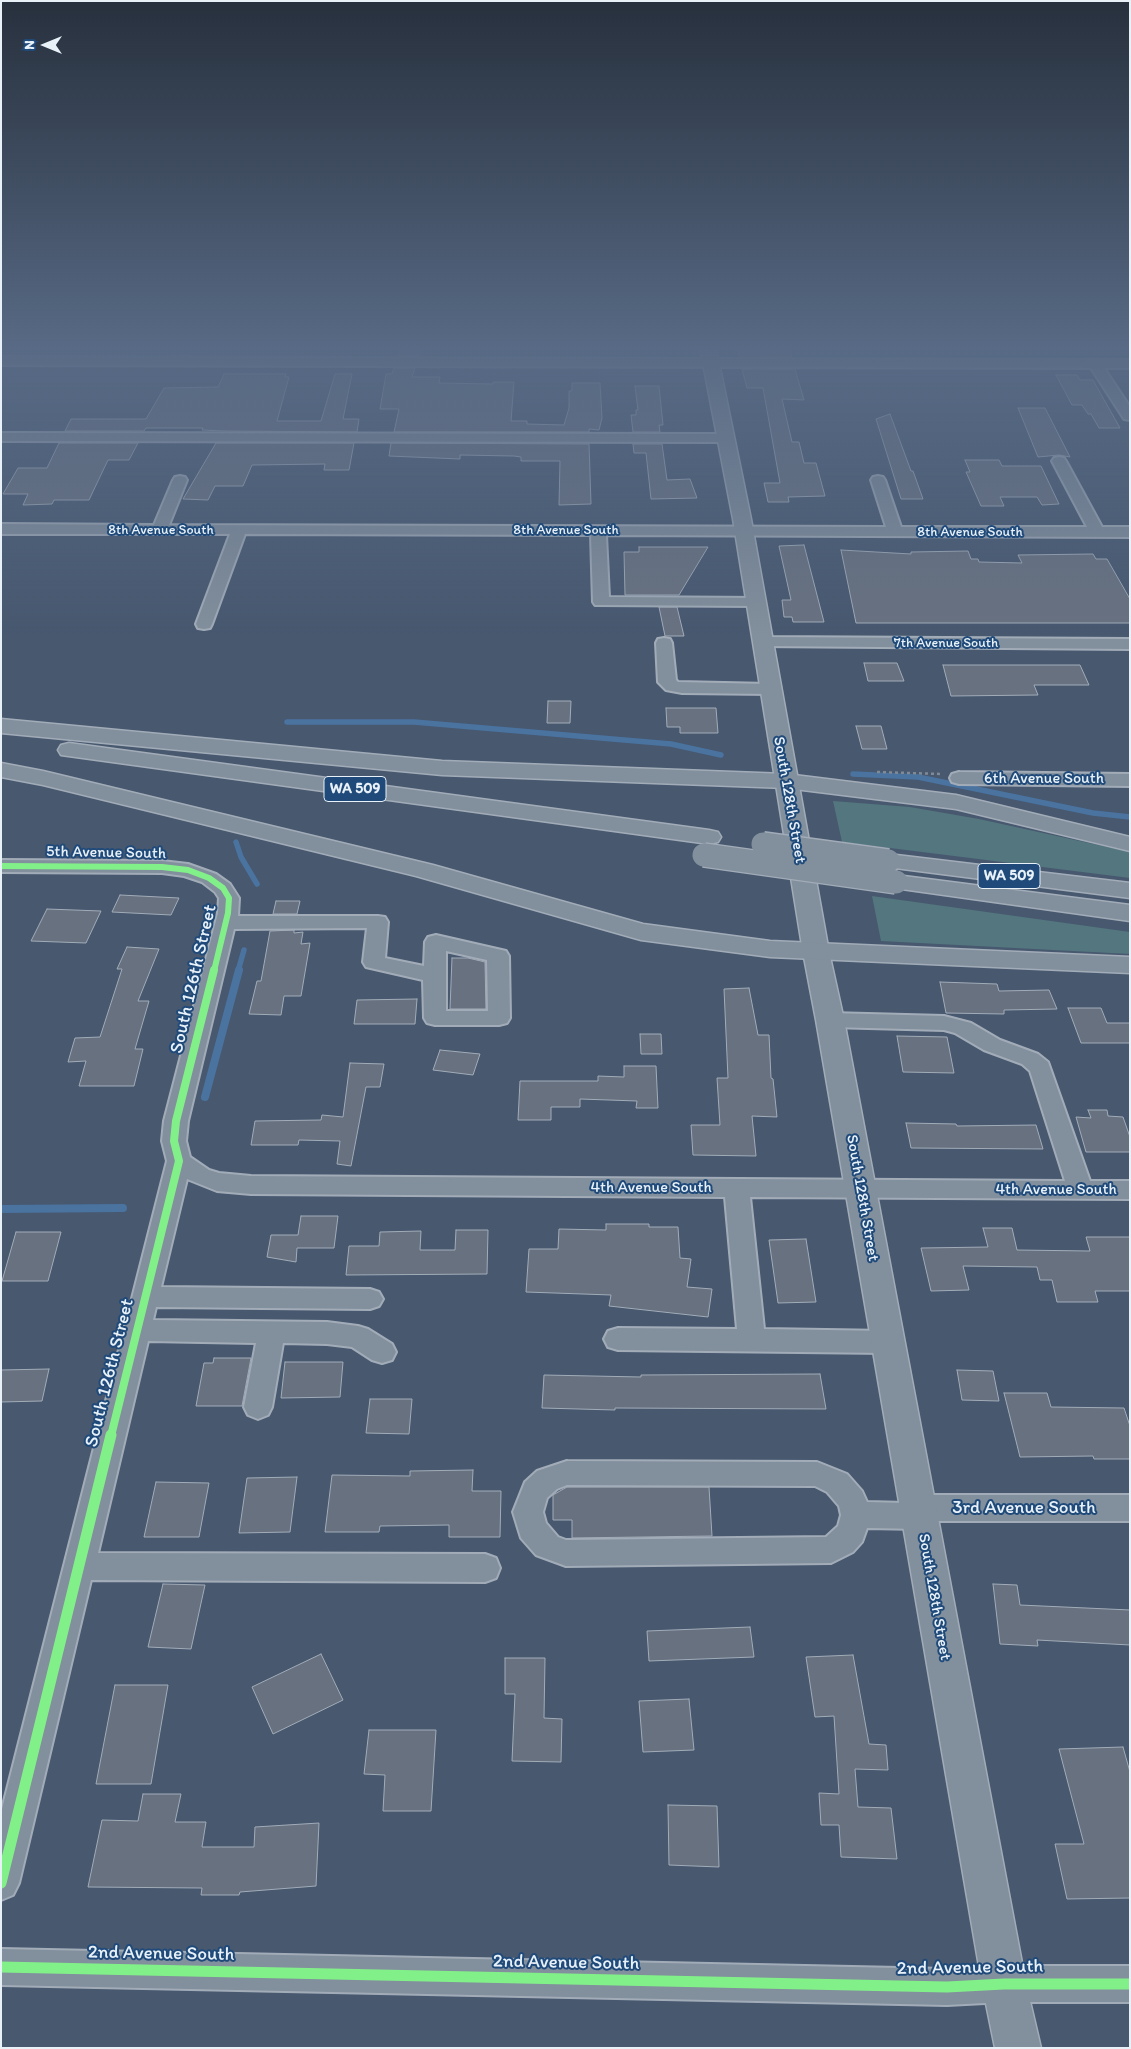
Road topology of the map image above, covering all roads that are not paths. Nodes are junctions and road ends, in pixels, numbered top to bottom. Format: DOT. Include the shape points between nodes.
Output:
graph roads {
  1 [pos="725,444"];
  2 [pos="1059,461"];
  3 [pos="180,480"];
  4 [pos="878,480"];
  5 [pos="1,529"];
  6 [pos="160,529"];
  7 [pos="239,530"];
  8 [pos="598,530"];
  9 [pos="744,530"];
  10 [pos="895,531"];
  11 [pos="1097,532"];
  12 [pos="1130,532"];
  13 [pos="756,601"];
  14 [pos="204,624"];
  15 [pos="762,642"];
  16 [pos="664,643"];
  17 [pos="1130,644"];
  18 [pos="770,689"];
  19 [pos="1,726"];
  20 [pos="1,741"];
  21 [pos="1,761"];
  22 [pos="1,770"];
  23 [pos="959,778"];
  24 [pos="1130,780"];
  25 [pos="786,781"];
  26 [pos="1130,844"];
  27 [pos="707,846"];
  28 [pos="1,866"];
  29 [pos="892,871"];
  30 [pos="208,878"];
  31 [pos="1130,891"];
  32 [pos="1130,913"];
  33 [pos="226,922"];
  34 [pos="816,952"];
  35 [pos="1130,965"];
  36 [pos="434,976"];
  37 [pos="830,1020"];
  38 [pos="179,1161"];
  39 [pos="737,1189"];
  40 [pos="1080,1189"];
  41 [pos="860,1190"];
  42 [pos="1130,1190"];
  43 [pos="146,1297"];
  44 [pos="370,1299"];
  45 [pos="137,1330"];
  46 [pos="271,1332"];
  47 [pos="618,1340"];
  48 [pos="752,1340"];
  49 [pos="888,1342"];
  50 [pos="382,1352"];
  51 [pos="258,1407"];
  52 [pos="1130,1508"];
  53 [pos="919,1512"];
  54 [pos="856,1515"];
  55 [pos="79,1566"];
  56 [pos="485,1568"];
  57 [pos="1,1884"];
  58 [pos="1,1967"];
  59 [pos="1004,1984"];
  60 [pos="1130,1984"];
  61 [pos="1018,2048"];
  1 -- 9 [label="main road, South 128th Street"];
  2 -- 11 [label="street"];
  3 -- 6 [label="street"];
  4 -- 10 [label="street"];
  5 -- 6 [label="street, 8th Avenue South"];
  6 -- 7 [label="street, 8th Avenue South"];
  7 -- 8 [label="street, 8th Avenue South"];
  7 -- 14 [label="street"];
  8 -- 9 [label="street, 8th Avenue South"];
  8 -- 13 [label="street" via="601,602"];
  9 -- 10 [label="street, 8th Avenue South"];
  9 -- 13 [label="main road, South 128th Street"];
  10 -- 11 [label="street, 8th Avenue South"];
  11 -- 12 [label="street, 8th Avenue South"];
  13 -- 15 [label="main road, South 128th Street"];
  15 -- 17 [label="street, 7th Avenue South"];
  15 -- 18 [label="main road, South 128th Street"];
  16 -- 18 [label="street" via="667,682 672,686"];
  18 -- 25 [label="main road, South 128th Street"];
  19 -- 25 [label="main road" via="442,768"];
  20 -- 27 [label="main road, WA 509"];
  21 -- 27 [label="main road, WA 509"];
  22 -- 34 [label="main road" via="424,870 641,932"];
  23 -- 24 [label="street, 6th Avenue South"];
  25 -- 26 [label="main road" via="956,802"];
  25 -- 34 [label="main road, South 128th Street"];
  27 -- 29 [label="main road, WA 509, bridge"];
  28 -- 30 [label="street, 5th Avenue South" via="162,867 188,870"];
  29 -- 31 [label="main road, WA 509"];
  29 -- 32 [label="main road, WA 509"];
  30 -- 33 [label="street, South 126th Street" via="223,888 229,898"];
  33 -- 36 [label="street" via="378,922 374,962"];
  33 -- 38 [label="street, South 126th Street" via="176,1121 174,1141"];
  34 -- 35 [label="main road"];
  34 -- 37 [label="main road, South 128th Street"];
  37 -- 40 [label="street" via="944,1023 963,1028 992,1045 1030,1058 1040,1068"];
  37 -- 41 [label="main road, South 128th Street"];
  38 -- 39 [label="street, 4th Avenue South" via="200,1176 217,1182 250,1185"];
  38 -- 43 [label="street, South 126th Street"];
  39 -- 41 [label="street, 4th Avenue South"];
  39 -- 48 [label="street"];
  40 -- 41 [label="street, 4th Avenue South"];
  40 -- 42 [label="street, 4th Avenue South"];
  41 -- 49 [label="main road, South 128th Street"];
  43 -- 44 [label="street"];
  43 -- 45 [label="street, South 126th Street"];
  45 -- 46 [label="street"];
  45 -- 55 [label="street, South 126th Street"];
  46 -- 50 [label="street" via="327,1333 358,1338"];
  46 -- 51 [label="street"];
  47 -- 48 [label="street"];
  48 -- 49 [label="street"];
  49 -- 53 [label="main road, South 128th Street"];
  52 -- 53 [label="street, 3rd Avenue South"];
  53 -- 54 [label="street, 3rd Avenue South"];
  53 -- 59 [label="main road, South 128th Street"];
  54 -- 54 [label="street" via="851,1533 831,1550 566,1553 547,1546 532,1529 528,1512 535,1491 548,1480 567,1473 817,1474 837,1483 852,1500"];
  55 -- 56 [label="street"];
  55 -- 57 [label="street, South 126th Street"];
  58 -- 59 [label="street, 2nd Avenue South" via="946,1987"];
  59 -- 60 [label="street, 2nd Avenue South"];
  59 -- 61 [label="main road, South 128th Street"];
}
